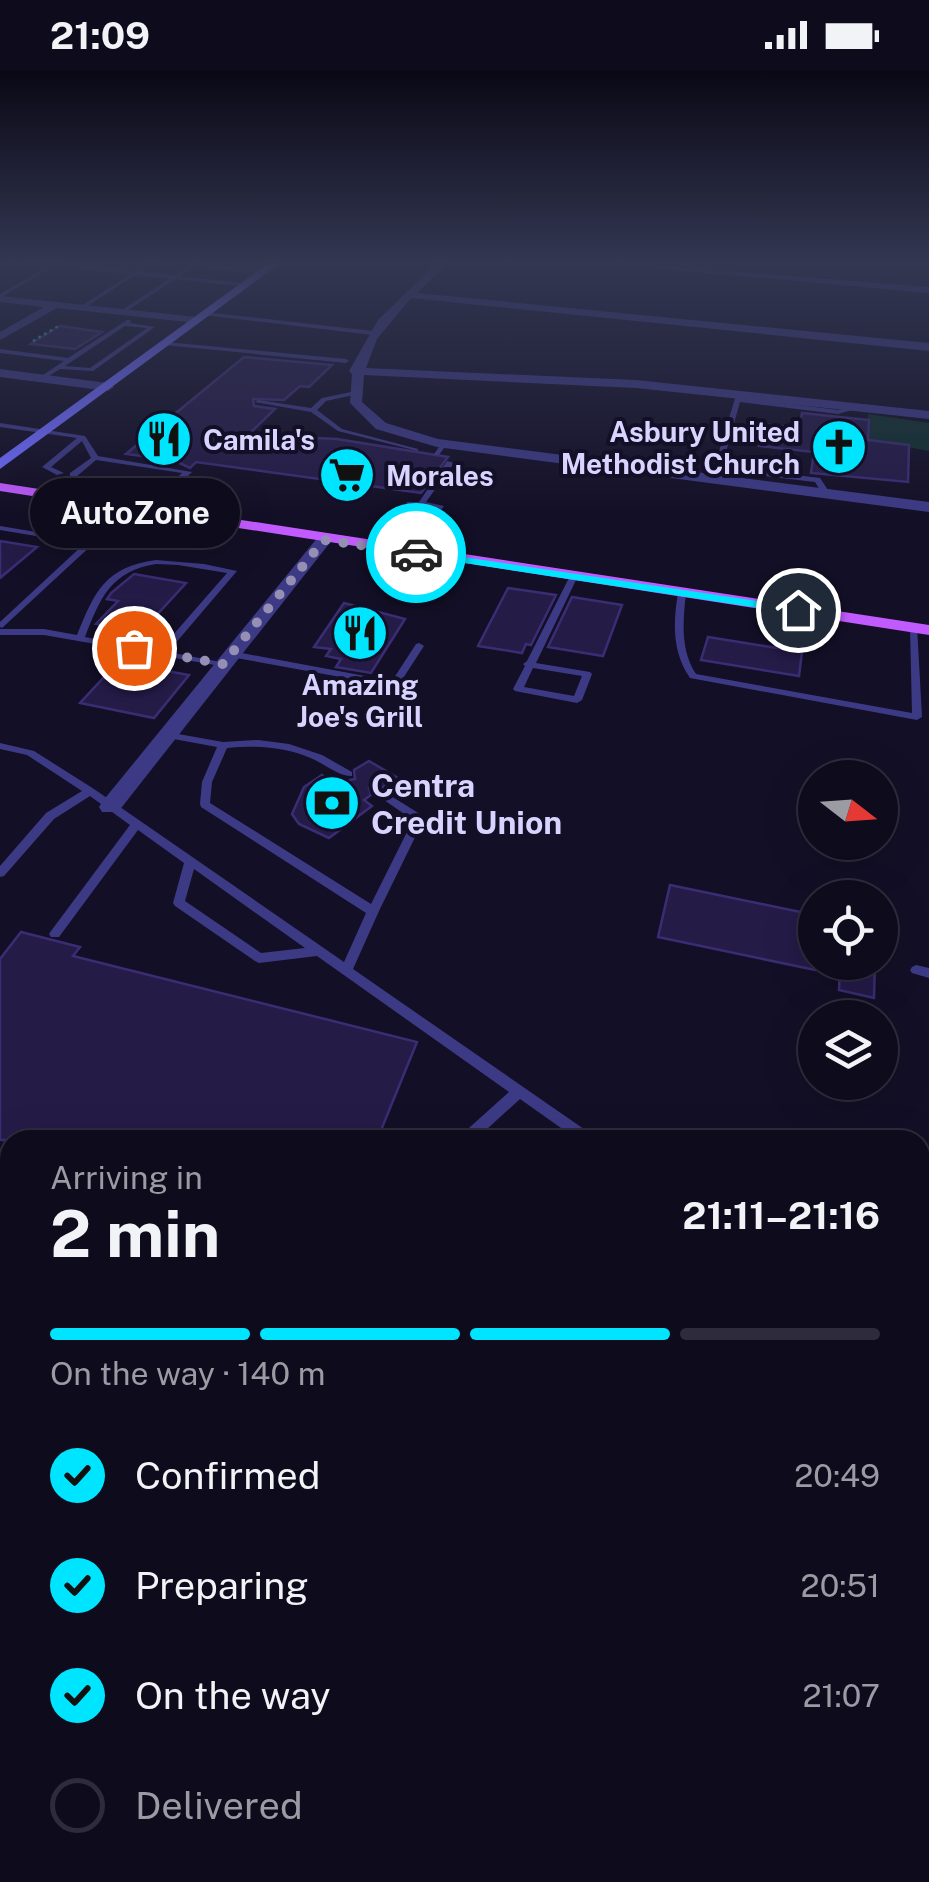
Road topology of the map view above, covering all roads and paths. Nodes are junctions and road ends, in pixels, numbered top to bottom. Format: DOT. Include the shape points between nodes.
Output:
graph roads {
  1 [pos="87,347"];
  2 [pos="124,347"];
  3 [pos="162,347"];
  4 [pos="188,347"];
  5 [pos="364,347"];
  6 [pos="0,351"];
  7 [pos="70,360"];
  8 [pos="351,366"];
  9 [pos="60,367"];
  10 [pos="0,373"];
  11 [pos="42,378"];
  12 [pos="108,386"];
  13 [pos="356,392"];
  14 [pos="738,397"];
  15 [pos="258,402"];
  16 [pos="313,410"];
  17 [pos="929,415"];
  18 [pos="0,425"];
  19 [pos="46,432"];
  20 [pos="84,437"];
  21 [pos="416,450"];
  22 [pos="95,458"];
  23 [pos="53,461"];
  24 [pos="450,463"];
  25 [pos="0,465"];
  26 [pos="82,468"];
  27 [pos="60,473"];
  28 [pos="717,473"];
  29 [pos="73,475"];
  30 [pos="0,487"];
  31 [pos="421,504"];
  32 [pos="929,507"];
  33 [pos="147,511"];
  34 [pos="0,528"];
  35 [pos="324,540"];
  36 [pos="378,548"];
  37 [pos="406,552"];
  38 [pos="460,560"];
  39 [pos="574,576"];
  40 [pos="447,580"];
  41 [pos="682,592"];
  42 [pos="1,628"];
  43 [pos="922,629"];
  44 [pos="80,638"];
  45 [pos="418,646"];
  46 [pos="162,654"];
  47 [pos="227,659"];
  48 [pos="528,664"];
  49 [pos="167,735"];
  50 [pos="0,746"];
  51 [pos="223,746"];
  52 [pos="348,774"];
  53 [pos="90,791"];
  54 [pos="376,792"];
  55 [pos="110,807"];
  56 [pos="136,825"];
  57 [pos="190,862"];
  58 [pos="0,874"];
  59 [pos="373,911"];
  60 [pos="54,934"];
  61 [pos="320,951"];
  62 [pos="346,969"];
  63 [pos="518,1092"];
  64 [pos="477,1130"];
  65 [pos="574,1130"];
  1 -- 7 [label="lane"];
  2 -- 9 [label="lane" via="91,370"];
  3 -- 12 [label="main road"];
  4 -- 8 [label="lane"];
  5 -- 8 [label="street"];
  6 -- 7 [label="lane"];
  7 -- 9 [label="lane"];
  8 -- 13 [label="street"];
  8 -- 14 [label="street"];
  9 -- 11 [label="lane"];
  10 -- 11 [label="street"];
  11 -- 12 [label="street"];
  12 -- 19 [label="main road"];
  13 -- 16 [label="lane" via="324,398"];
  13 -- 28 [label="street" via="364,414 381,426 441,449"];
  14 -- 17 [label="street"];
  14 -- 28 [label="lane"];
  15 -- 16 [label="lane"];
  16 -- 21 [label="lane" via="340,430"];
  18 -- 19 [label="lane"];
  19 -- 20 [label="lane"];
  19 -- 25 [label="main road"];
  20 -- 22 [label="lane"];
  20 -- 23 [label="lane"];
  22 -- 26 [label="lane"];
  22 -- 33 [label="lane" via="188,472"];
  23 -- 26 [label="lane" via="71,459"];
  23 -- 27 [label="lane" via="47,471"];
  24 -- 31 [label="lane"];
  26 -- 29 [label="lane"];
  28 -- 32 [label="street"];
  30 -- 33 [label="main road"];
  31 -- 36 [label="lane" via="410,504"];
  31 -- 37 [label="lane" via="440,506"];
  33 -- 35 [label="main road"];
  34 -- 42 [label="lane" via="90,543"];
  35 -- 36 [label="main road"];
  35 -- 47 [label="street"];
  36 -- 37 [label="main road"];
  37 -- 38 [label="main road"];
  38 -- 39 [label="main road"];
  38 -- 40 [label="lane"];
  39 -- 41 [label="main road"];
  39 -- 48 [label="lane"];
  41 -- 43 [label="main road"];
  41 -- 43 [label="lane" via="684,666 694,676 917,717"];
  42 -- 44 [label="lane"];
  44 -- 46 [label="lane"];
  44 -- 46 [label="lane" via="94,596 120,571 153,558 233,571"];
  45 -- 47 [label="lane" via="396,684"];
  46 -- 47 [label="lane"];
  47 -- 49 [label="street"];
  48 -- 48 [label="lane" via="518,689 577,700 587,674"];
  49 -- 51 [label="lane"];
  49 -- 55 [label="street"];
  50 -- 53 [label="lane" via="30,753"];
  51 -- 52 [label="lane" via="249,741 313,751"];
  51 -- 59 [label="lane" via="205,804"];
  53 -- 55 [label="lane"];
  53 -- 58 [label="lane" via="50,816"];
  54 -- 59 [label="lane" via="419,819"];
  55 -- 56 [label="lane"];
  56 -- 57 [label="lane"];
  56 -- 60 [label="lane"];
  57 -- 61 [label="lane"];
  57 -- 61 [label="lane" via="179,903 195,914 260,958"];
  59 -- 62 [label="lane"];
  61 -- 62 [label="lane"];
  62 -- 63 [label="lane"];
  63 -- 64 [label="lane"];
  63 -- 65 [label="lane"];
}
